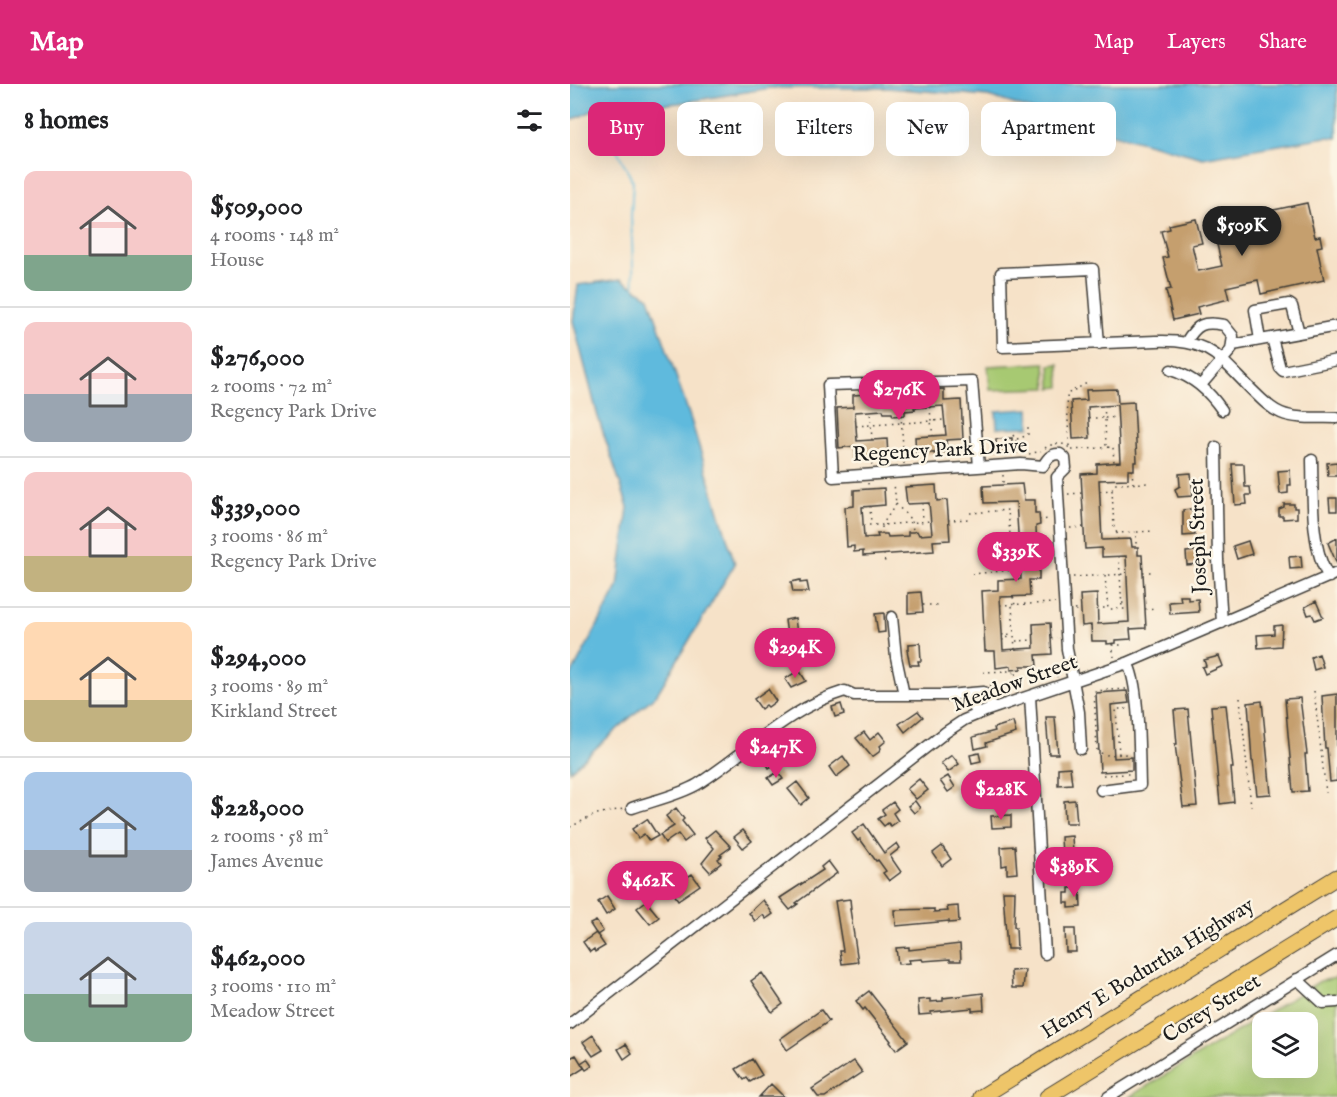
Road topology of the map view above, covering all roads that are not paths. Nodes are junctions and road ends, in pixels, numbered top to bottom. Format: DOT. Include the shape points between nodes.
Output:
graph roads {
  1 [pos="1337,326"];
  2 [pos="1299,333"];
  3 [pos="1272,338"];
  4 [pos="1260,340"];
  5 [pos="1186,342"];
  6 [pos="1099,344"];
  7 [pos="1233,345"];
  8 [pos="1223,359"];
  9 [pos="1337,360"];
  10 [pos="1171,370"];
  11 [pos="1201,385"];
  12 [pos="1222,410"];
  13 [pos="1337,418"];
  14 [pos="1216,447"];
  15 [pos="1312,460"];
  16 [pos="979,467"];
  17 [pos="1333,575"];
  18 [pos="892,617"];
  19 [pos="1222,623"];
  20 [pos="1127,663"];
  21 [pos="1074,683"];
  22 [pos="1027,692"];
  23 [pos="966,694"];
  24 [pos="904,695"];
  25 [pos="994,708"];
  26 [pos="978,714"];
  27 [pos="1081,749"];
  28 [pos="1101,790"];
  29 [pos="632,808"];
  30 [pos="1337,877"];
  31 [pos="1337,918"];
  32 [pos="1045,954"];
  33 [pos="1337,955"];
  34 [pos="1298,979"];
  35 [pos="1337,1002"];
  36 [pos="570,1024"];
  37 [pos="981,1097"];
  38 [pos="1047,1097"];
  39 [pos="1108,1097"];
  1 -- 2 [label="street"];
  2 -- 3 [label="street"];
  2 -- 4 [label="street" via="1289,304 1254,310"];
  3 -- 4 [label="street"];
  3 -- 9 [label="street" via="1283,371"];
  4 -- 7 [label="street"];
  5 -- 6 [label="street"];
  5 -- 7 [label="street" via="1200,325 1213,323 1230,331"];
  5 -- 8 [label="street"];
  6 -- 6 [label="street" via="1093,269 1001,273 1003,346"];
  7 -- 8 [label="street"];
  8 -- 11 [label="street"];
  8 -- 13 [label="street" via="1279,412"];
  10 -- 11 [label="street"];
  11 -- 12 [label="street"];
  14 -- 19 [label="street, Joseph Street"];
  15 -- 17 [label="street" via="1319,558"];
  16 -- 16 [label="street, Regency Park Drive" via="972,381 828,385 833,477"];
  16 -- 21 [label="street, Regency Park Drive" via="1043,466 1052,455 1064,456 1066,466 1057,477 1067,649"];
  17 -- 19 [label="street, Meadow Street"];
  18 -- 24 [label="street"];
  19 -- 20 [label="street, Meadow Street"];
  20 -- 21 [label="street, Meadow Street"];
  20 -- 28 [label="street" via="1135,688 1140,785"];
  21 -- 22 [label="street, Meadow Street"];
  21 -- 27 [label="street, Regency Park Drive"];
  22 -- 25 [label="street, Meadow Street"];
  22 -- 32 [label="street"];
  23 -- 24 [label="street"];
  23 -- 25 [label="street" via="983,692"];
  23 -- 26 [label="street"];
  24 -- 29 [label="street" via="854,695 846,691 826,698 786,719 695,786"];
  25 -- 26 [label="street, Meadow Street"];
  26 -- 36 [label="street, Meadow Street" via="946,732"];
  30 -- 37 [label="highway, Henry E Bodurtha Highway"];
  31 -- 38 [label="highway"];
  33 -- 34 [label="street, Corey Street"];
  34 -- 35 [label="street" via="1323,1003"];
  34 -- 39 [label="street, Corey Street"];
}
